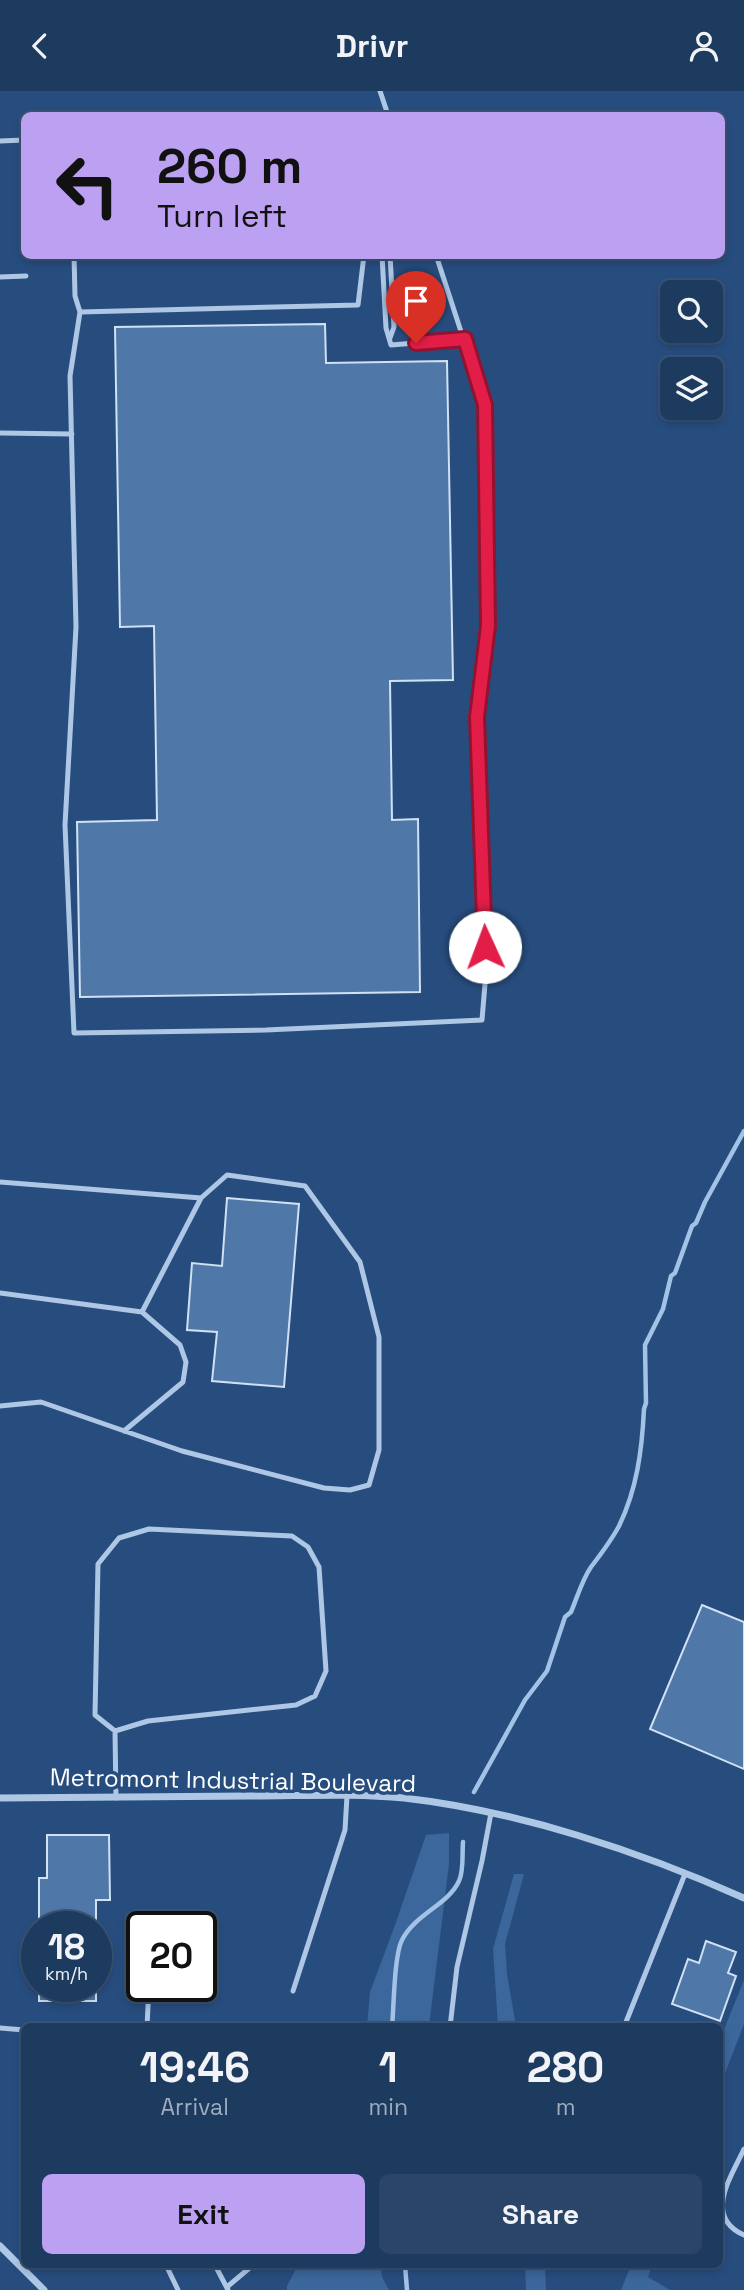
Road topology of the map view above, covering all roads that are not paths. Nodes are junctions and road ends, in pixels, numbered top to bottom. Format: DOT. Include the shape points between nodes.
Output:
graph roads {
  1 [pos="380,91"];
  2 [pos="387,112"];
  3 [pos="21,140"];
  4 [pos="0,141"];
  5 [pos="74,259"];
  6 [pos="364,259"];
  7 [pos="382,259"];
  8 [pos="390,259"];
  9 [pos="437,259"];
  10 [pos="26,276"];
  11 [pos="0,277"];
  12 [pos="80,312"];
  13 [pos="390,338"];
  14 [pos="465,339"];
  15 [pos="0,433"];
  16 [pos="72,434"];
  17 [pos="0,1182"];
  18 [pos="201,1198"];
  19 [pos="0,1293"];
  20 [pos="142,1312"];
  21 [pos="0,1406"];
  22 [pos="124,1431"];
  23 [pos="115,1731"];
  24 [pos="348,1796"];
  25 [pos="0,1798"];
  26 [pos="116,1798"];
  27 [pos="491,1813"];
  28 [pos="685,1874"];
  29 [pos="743,1896"];
  30 [pos="293,1991"];
  31 [pos="148,2002"];
  32 [pos="147,2023"];
  33 [pos="450,2023"];
  34 [pos="626,2023"];
  35 [pos="0,2028"];
  36 [pos="21,2030"];
  37 [pos="744,2149"];
  38 [pos="723,2195"];
  39 [pos="723,2212"];
  40 [pos="744,2235"];
  41 [pos="0,2246"];
  42 [pos="21,2267"];
  43 [pos="22,2268"];
  44 [pos="167,2268"];
  45 [pos="216,2268"];
  46 [pos="250,2268"];
  47 [pos="227,2289"];
  48 [pos="44,2290"];
  49 [pos="178,2290"];
  1 -- 2 [label="lane"];
  3 -- 4 [label="lane"];
  5 -- 12 [label="lane"];
  6 -- 12 [label="lane" via="358,305"];
  7 -- 13 [label="lane"];
  8 -- 13 [label="lane" via="394,327"];
  9 -- 14 [label="lane"];
  10 -- 11 [label="lane"];
  12 -- 16 [label="lane" via="70,376"];
  13 -- 14 [label="lane" via="391,345"];
  14 -- 16 [label="lane" via="485,405 488,626 477,717 486,972 482,1020 74,1033 65,825 76,627"];
  15 -- 16 [label="lane"];
  17 -- 18 [label="lane"];
  18 -- 20 [label="lane"];
  18 -- 22 [label="lane" via="227,1175 304,1186 360,1262 379,1337 379,1450 369,1485 349,1490 324,1488"];
  19 -- 20 [label="lane"];
  20 -- 22 [label="lane" via="180,1345 186,1362 183,1382"];
  21 -- 22 [label="lane" via="41,1402"];
  23 -- 23 [label="lane" via="95,1715 98,1564 119,1538 149,1529 292,1536 308,1547 318,1567 326,1671 315,1696 296,1705 148,1720"];
  23 -- 26 [label="lane"];
  24 -- 26 [label="street, Metromont Industrial Boulevard"];
  24 -- 27 [label="street, Metromont Industrial Boulevard" via="403,1798"];
  24 -- 30 [label="lane" via="345,1830"];
  25 -- 26 [label="street, Metromont Industrial Boulevard"];
  27 -- 28 [label="street, Metromont Industrial Boulevard" via="624,1851"];
  27 -- 33 [label="lane" via="457,1967"];
  28 -- 29 [label="street, Metromont Industrial Boulevard"];
  28 -- 34 [label="lane"];
  31 -- 32 [label="lane"];
  35 -- 36 [label="lane"];
  37 -- 38 [label="lane"];
  39 -- 40 [label="lane"];
  41 -- 42 [label="street"];
  43 -- 48 [label="street"];
  44 -- 49 [label="lane"];
  45 -- 47 [label="lane"];
  46 -- 47 [label="lane"];
}
